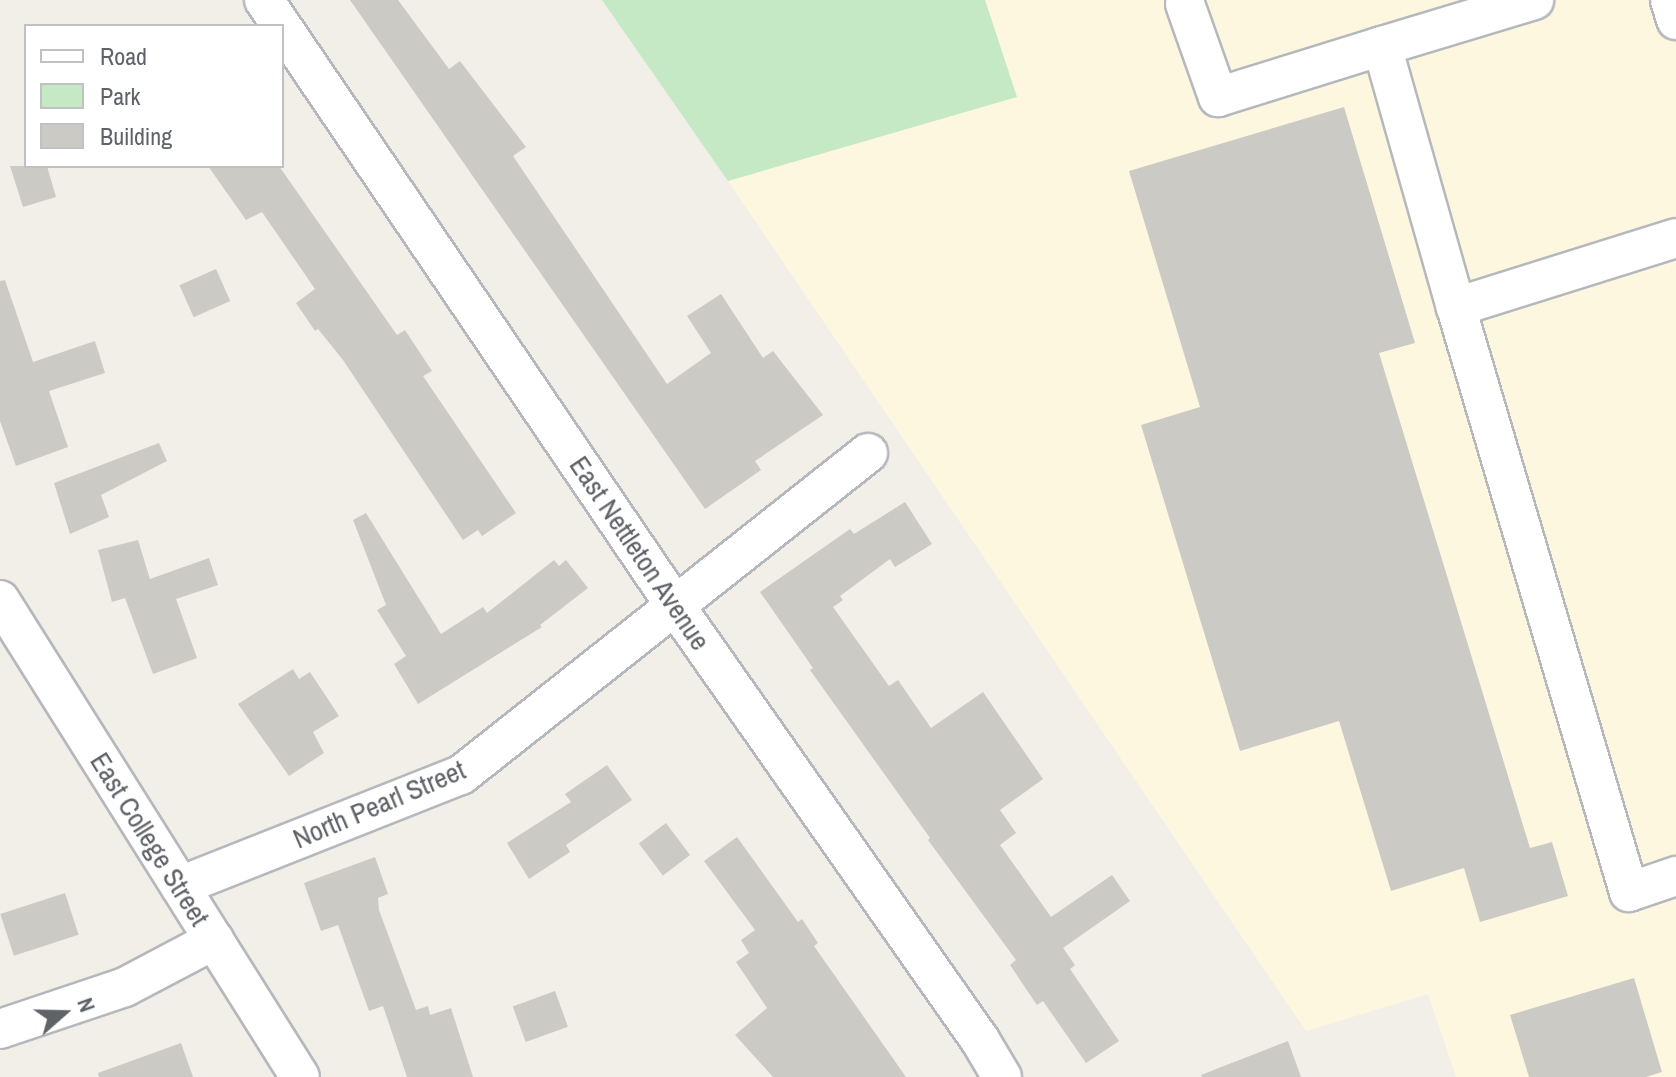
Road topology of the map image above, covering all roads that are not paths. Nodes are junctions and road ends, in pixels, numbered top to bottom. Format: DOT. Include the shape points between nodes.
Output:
graph roads {
  1 [pos="264,0"];
  2 [pos="1534,0"];
  3 [pos="1670,0"];
  4 [pos="1189,1"];
  5 [pos="1676,20"];
  6 [pos="280,24"];
  7 [pos="284,29"];
  8 [pos="1382,46"];
  9 [pos="1676,238"];
  10 [pos="1456,307"];
  11 [pos="868,453"];
  12 [pos="0,600"];
  13 [pos="676,607"];
  14 [pos="1674,882"];
  15 [pos="180,886"];
  16 [pos="214,940"];
  17 [pos="0,1029"];
  18 [pos="300,1077"];
  19 [pos="1002,1077"];
  1 -- 6 [label="street, East Nettleton Avenue"];
  2 -- 8 [label="street"];
  3 -- 5 [label="street"];
  4 -- 8 [label="street" via="1218,97"];
  7 -- 13 [label="street, East Nettleton Avenue"];
  8 -- 10 [label="street"];
  9 -- 10 [label="street"];
  10 -- 14 [label="street" via="1629,892"];
  11 -- 13 [label="street, North Pearl Street"];
  12 -- 15 [label="street, East College Street"];
  13 -- 15 [label="street, North Pearl Street" via="461,775"];
  13 -- 19 [label="street, East Nettleton Avenue"];
  15 -- 16 [label="street, East College Street"];
  16 -- 17 [label="street" via="125,987"];
  16 -- 18 [label="street, East College Street"];
}
